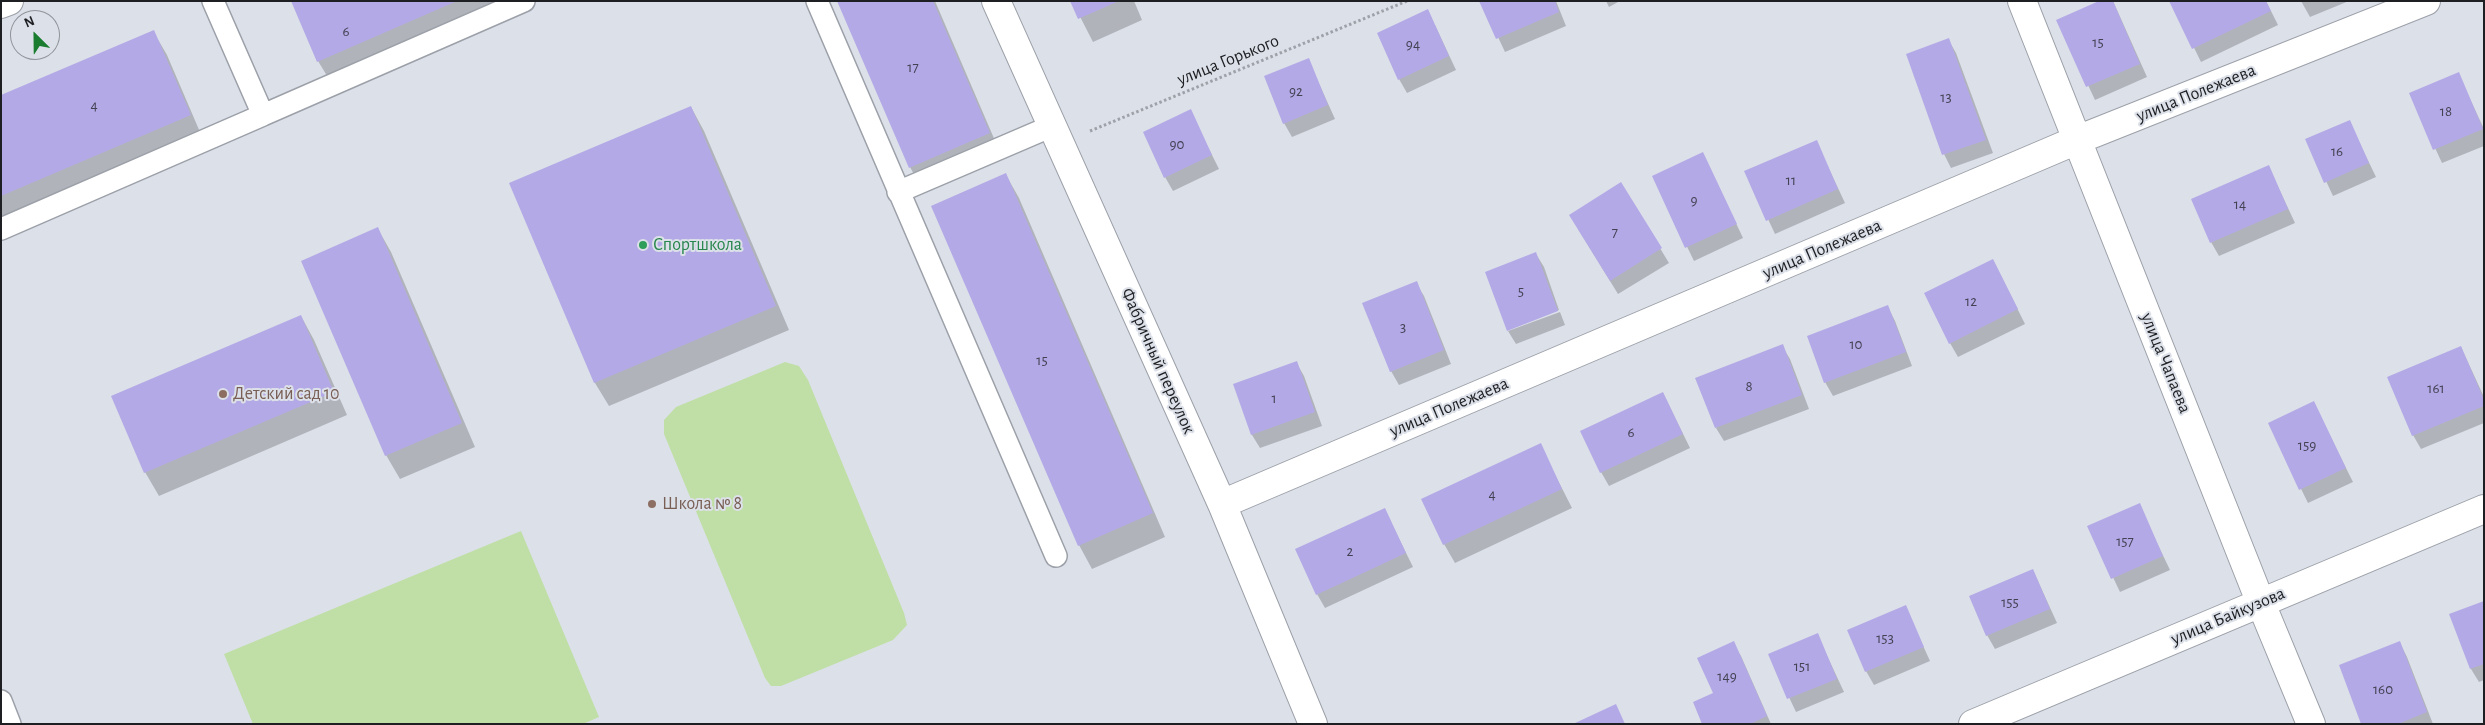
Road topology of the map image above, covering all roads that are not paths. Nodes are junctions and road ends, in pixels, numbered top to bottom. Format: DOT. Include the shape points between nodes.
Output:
graph roads {
  1 [pos="8,1"];
  2 [pos="214,1"];
  3 [pos="524,1"];
  4 [pos="816,1"];
  5 [pos="996,1"];
  6 [pos="2022,1"];
  7 [pos="2426,1"];
  8 [pos="1,4"];
  9 [pos="262,115"];
  10 [pos="1056,135"];
  11 [pos="2077,140"];
  12 [pos="898,192"];
  13 [pos="1,229"];
  14 [pos="1222,504"];
  15 [pos="2484,509"];
  16 [pos="1056,556"];
  17 [pos="2260,602"];
  18 [pos="1,701"];
  19 [pos="10,724"];
  20 [pos="1313,724"];
  21 [pos="1973,724"];
  22 [pos="2311,724"];
  1 -- 8 [label="street"];
  2 -- 9 [label="lane"];
  3 -- 9 [label="lane"];
  4 -- 12 [label="lane"];
  5 -- 10 [label="street, Фабричный переулок"];
  6 -- 11 [label="street, улица Чапаева"];
  7 -- 11 [label="street, улица Полежаева"];
  9 -- 13 [label="lane"];
  10 -- 12 [label="lane"];
  10 -- 14 [label="street, Фабричный переулок"];
  11 -- 14 [label="street, улица Полежаева"];
  11 -- 17 [label="street, улица Чапаева"];
  12 -- 16 [label="lane"];
  14 -- 20 [label="street, Фабричный переулок"];
  15 -- 17 [label="street, улица Байкузова"];
  17 -- 21 [label="street, улица Байкузова"];
  17 -- 22 [label="street, улица Чапаева"];
  18 -- 19 [label="lane"];
}
